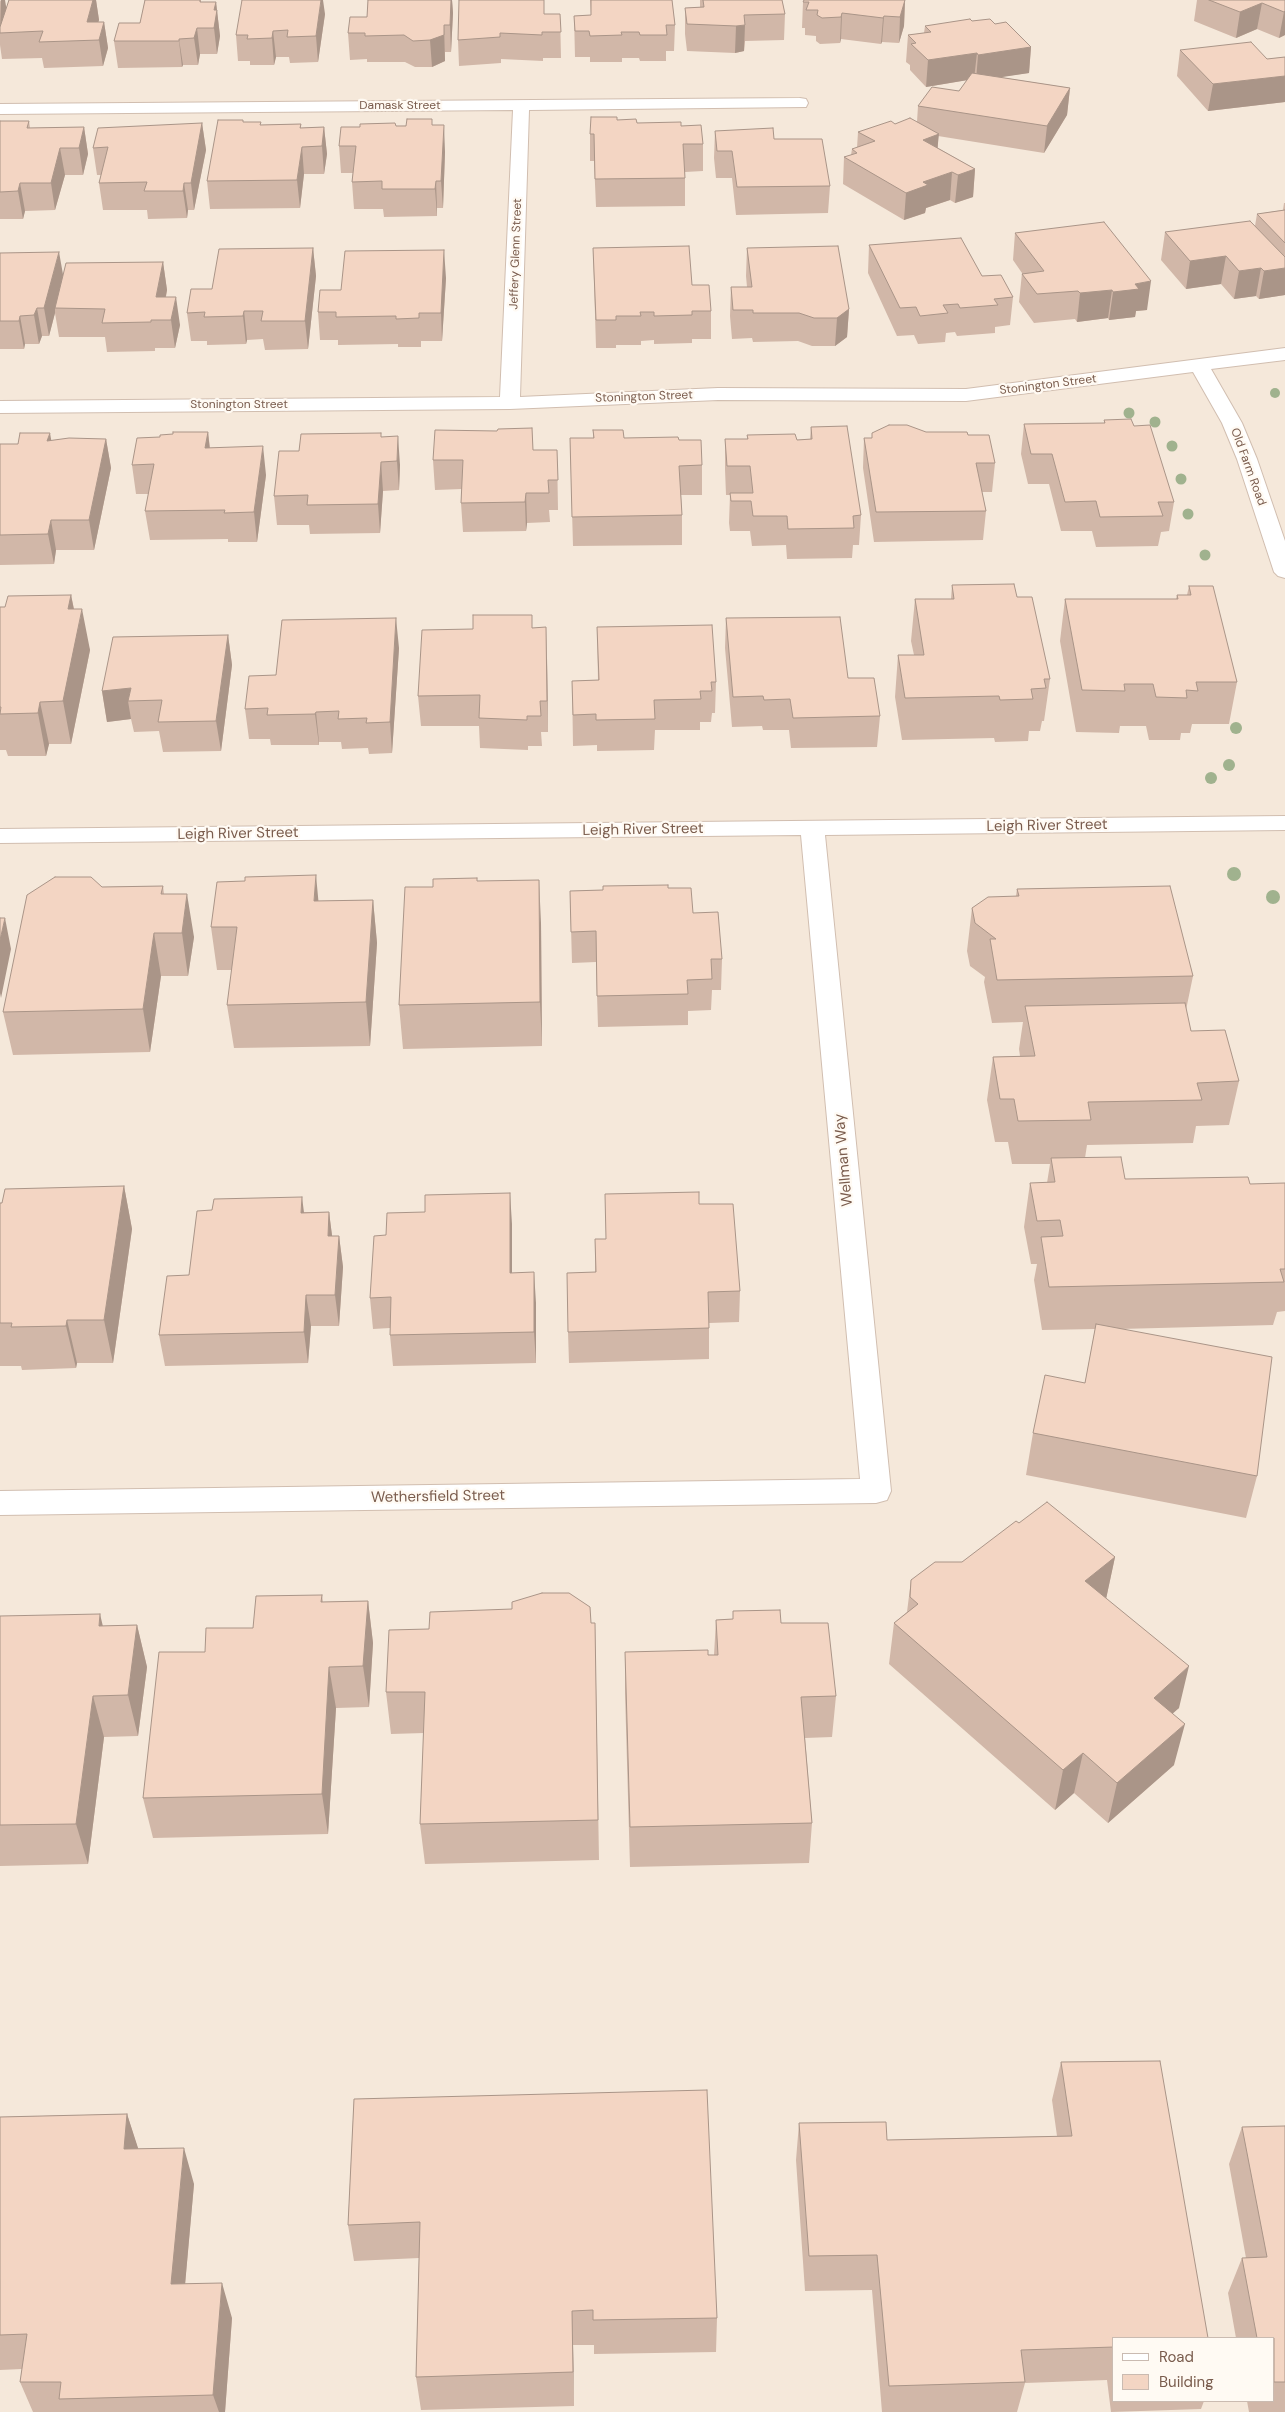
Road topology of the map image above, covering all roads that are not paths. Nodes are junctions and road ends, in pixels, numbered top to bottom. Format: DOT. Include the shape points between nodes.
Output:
graph roads {
  1 [pos="800,103"];
  2 [pos="521,105"];
  3 [pos="0,108"];
  4 [pos="1285,354"];
  5 [pos="1200,366"];
  6 [pos="510,403"];
  7 [pos="0,407"];
  8 [pos="1285,572"];
  9 [pos="1285,823"];
  10 [pos="812,828"];
  11 [pos="0,836"];
  12 [pos="876,1491"];
  13 [pos="0,1502"];
  1 -- 2 [label="street, Damask Street"];
  2 -- 3 [label="street, Damask Street"];
  2 -- 6 [label="street, Jeffery Glenn Street"];
  4 -- 5 [label="street, Stonington Street"];
  5 -- 6 [label="street, Stonington Street" via="966,395 718,394"];
  5 -- 8 [label="street, Old Farm Road" via="1232,423 1247,459"];
  6 -- 7 [label="street, Stonington Street"];
  9 -- 10 [label="street, Leigh River Street"];
  10 -- 11 [label="street, Leigh River Street"];
  10 -- 12 [label="street, Wellman Way"];
  12 -- 13 [label="street, Wethersfield Street"];
}
